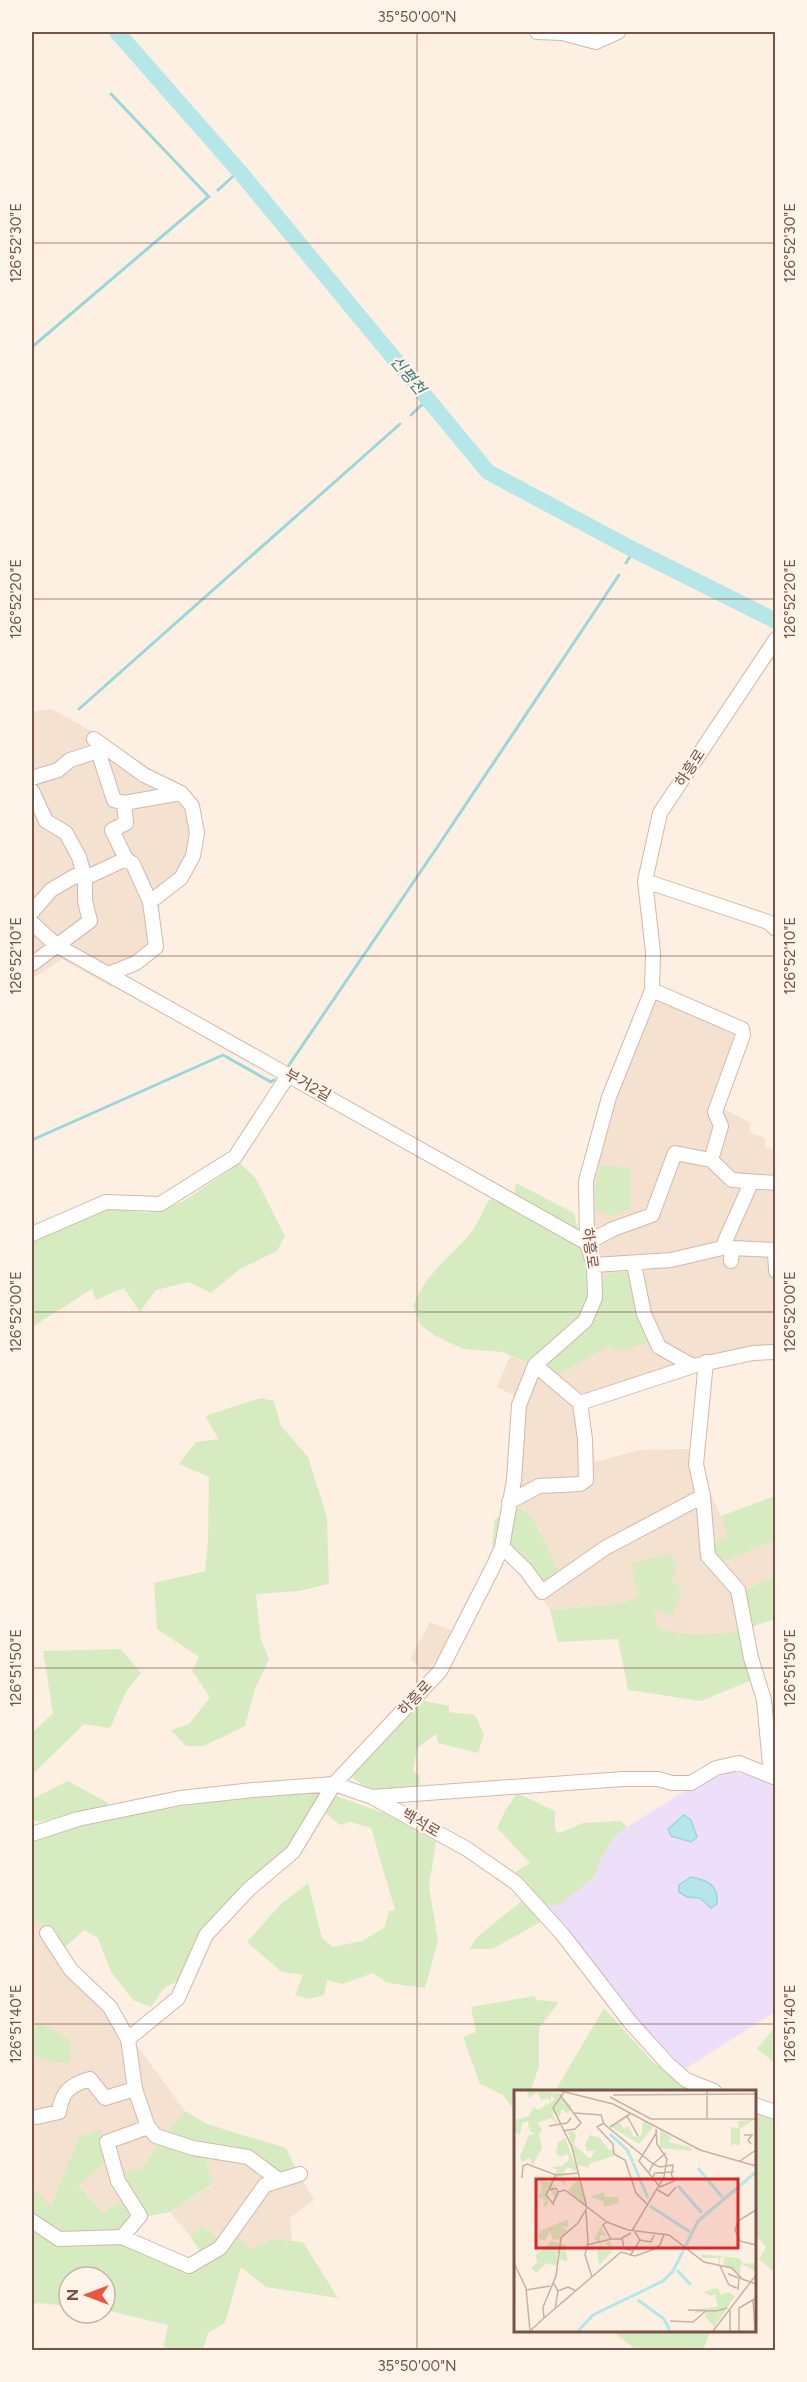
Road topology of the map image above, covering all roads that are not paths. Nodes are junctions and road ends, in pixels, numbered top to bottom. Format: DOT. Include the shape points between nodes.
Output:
graph roads {
  1 [pos="537,32"];
  2 [pos="618,32"];
  3 [pos="774,641"];
  4 [pos="98,745"];
  5 [pos="32,778"];
  6 [pos="32,791"];
  7 [pos="181,793"];
  8 [pos="124,804"];
  9 [pos="126,859"];
  10 [pos="85,878"];
  11 [pos="645,881"];
  12 [pos="150,902"];
  13 [pos="32,912"];
  14 [pos="32,923"];
  15 [pos="776,929"];
  16 [pos="56,945"];
  17 [pos="32,964"];
  18 [pos="111,973"];
  19 [pos="652,990"];
  20 [pos="289,1074"];
  21 [pos="711,1160"];
  22 [pos="751,1183"];
  23 [pos="776,1183"];
  24 [pos="32,1234"];
  25 [pos="587,1243"];
  26 [pos="731,1261"];
  27 [pos="634,1264"];
  28 [pos="594,1265"];
  29 [pos="776,1271"];
  30 [pos="776,1352"];
  31 [pos="700,1364"];
  32 [pos="535,1365"];
  33 [pos="580,1403"];
  34 [pos="703,1496"];
  35 [pos="509,1502"];
  36 [pos="502,1547"];
  37 [pos="773,1776"];
  38 [pos="334,1784"];
  39 [pos="372,1797"];
  40 [pos="32,1834"];
  41 [pos="46,1933"];
  42 [pos="128,2039"];
  43 [pos="135,2089"];
  44 [pos="711,2090"];
  45 [pos="756,2105"];
  46 [pos="776,2112"];
  47 [pos="37,2117"];
  48 [pos="148,2127"];
  49 [pos="300,2174"];
  50 [pos="279,2180"];
  51 [pos="32,2221"];
  52 [pos="122,2237"];
  1 -- 2 [label="street" via="562,33 596,42"];
  3 -- 11 [label="street, 하흥로" via="660,813"];
  4 -- 5 [label="street" via="58,770"];
  4 -- 7 [label="street"];
  4 -- 8 [label="street" via="114,800"];
  6 -- 10 [label="street" via="46,821 66,833"];
  7 -- 8 [label="street"];
  7 -- 12 [label="street" via="192,806 196,829 193,856 181,878"];
  8 -- 9 [label="street" via="126,824 112,830"];
  9 -- 10 [label="street"];
  9 -- 12 [label="street" via="133,864"];
  10 -- 13 [label="street" via="75,876 51,890"];
  10 -- 16 [label="street" via="90,921"];
  11 -- 15 [label="street" via="768,922"];
  11 -- 19 [label="street, 하흥로" via="653,952"];
  12 -- 18 [label="street" via="156,948 136,963"];
  14 -- 16 [label="street, 부거2길"];
  16 -- 17 [label="street"];
  16 -- 18 [label="street, 부거2길"];
  18 -- 20 [label="street, 부거2길"];
  19 -- 21 [label="street" via="742,1029 715,1112 721,1126"];
  19 -- 25 [label="street, 하흥로" via="609,1097 586,1181"];
  20 -- 24 [label="street" via="235,1157 160,1204 106,1202"];
  20 -- 25 [label="street, 부거2길"];
  21 -- 22 [label="street" via="732,1180"];
  21 -- 25 [label="street" via="675,1153 652,1215"];
  22 -- 23 [label="street"];
  22 -- 27 [label="street" via="722,1248"];
  25 -- 28 [label="street, 하흥로"];
  26 -- 29 [label="street" via="732,1248 775,1250"];
  27 -- 28 [label="street"];
  27 -- 31 [label="street" via="644,1314 659,1347"];
  28 -- 32 [label="street, 하흥로" via="595,1298 585,1321"];
  30 -- 31 [label="street"];
  31 -- 33 [label="street"];
  31 -- 34 [label="street" via="696,1464"];
  32 -- 33 [label="street"];
  32 -- 35 [label="street, 하흥로" via="519,1405"];
  33 -- 35 [label="street" via="586,1479 580,1484 539,1486"];
  34 -- 36 [label="street" via="605,1548 542,1592"];
  34 -- 37 [label="street" via="708,1556 738,1590 764,1700"];
  35 -- 36 [label="street, 하흥로"];
  36 -- 38 [label="street, 하흥로" via="440,1671"];
  37 -- 39 [label="street" via="739,1763 716,1768 691,1783 623,1779"];
  38 -- 39 [label="street, 백석로"];
  38 -- 40 [label="street, 백석로" via="180,1798 78,1819"];
  38 -- 42 [label="street, 하흥로" via="293,1852 249,1889 206,1935 177,1998"];
  39 -- 44 [label="street, 백석로" via="467,1849 516,1883 668,2064 686,2080"];
  41 -- 42 [label="street" via="71,1970 110,2007"];
  42 -- 43 [label="street"];
  43 -- 47 [label="street" via="105,2098 90,2079 73,2085 62,2096 59,2112"];
  43 -- 48 [label="street"];
  45 -- 46 [label="street"];
  48 -- 50 [label="street" via="156,2136 193,2148 248,2157"];
  48 -- 52 [label="street" via="107,2142 118,2181 140,2216"];
  49 -- 50 [label="street"];
  50 -- 52 [label="street" via="265,2185 220,2248 189,2266"];
  51 -- 52 [label="street" via="59,2239"];
}
